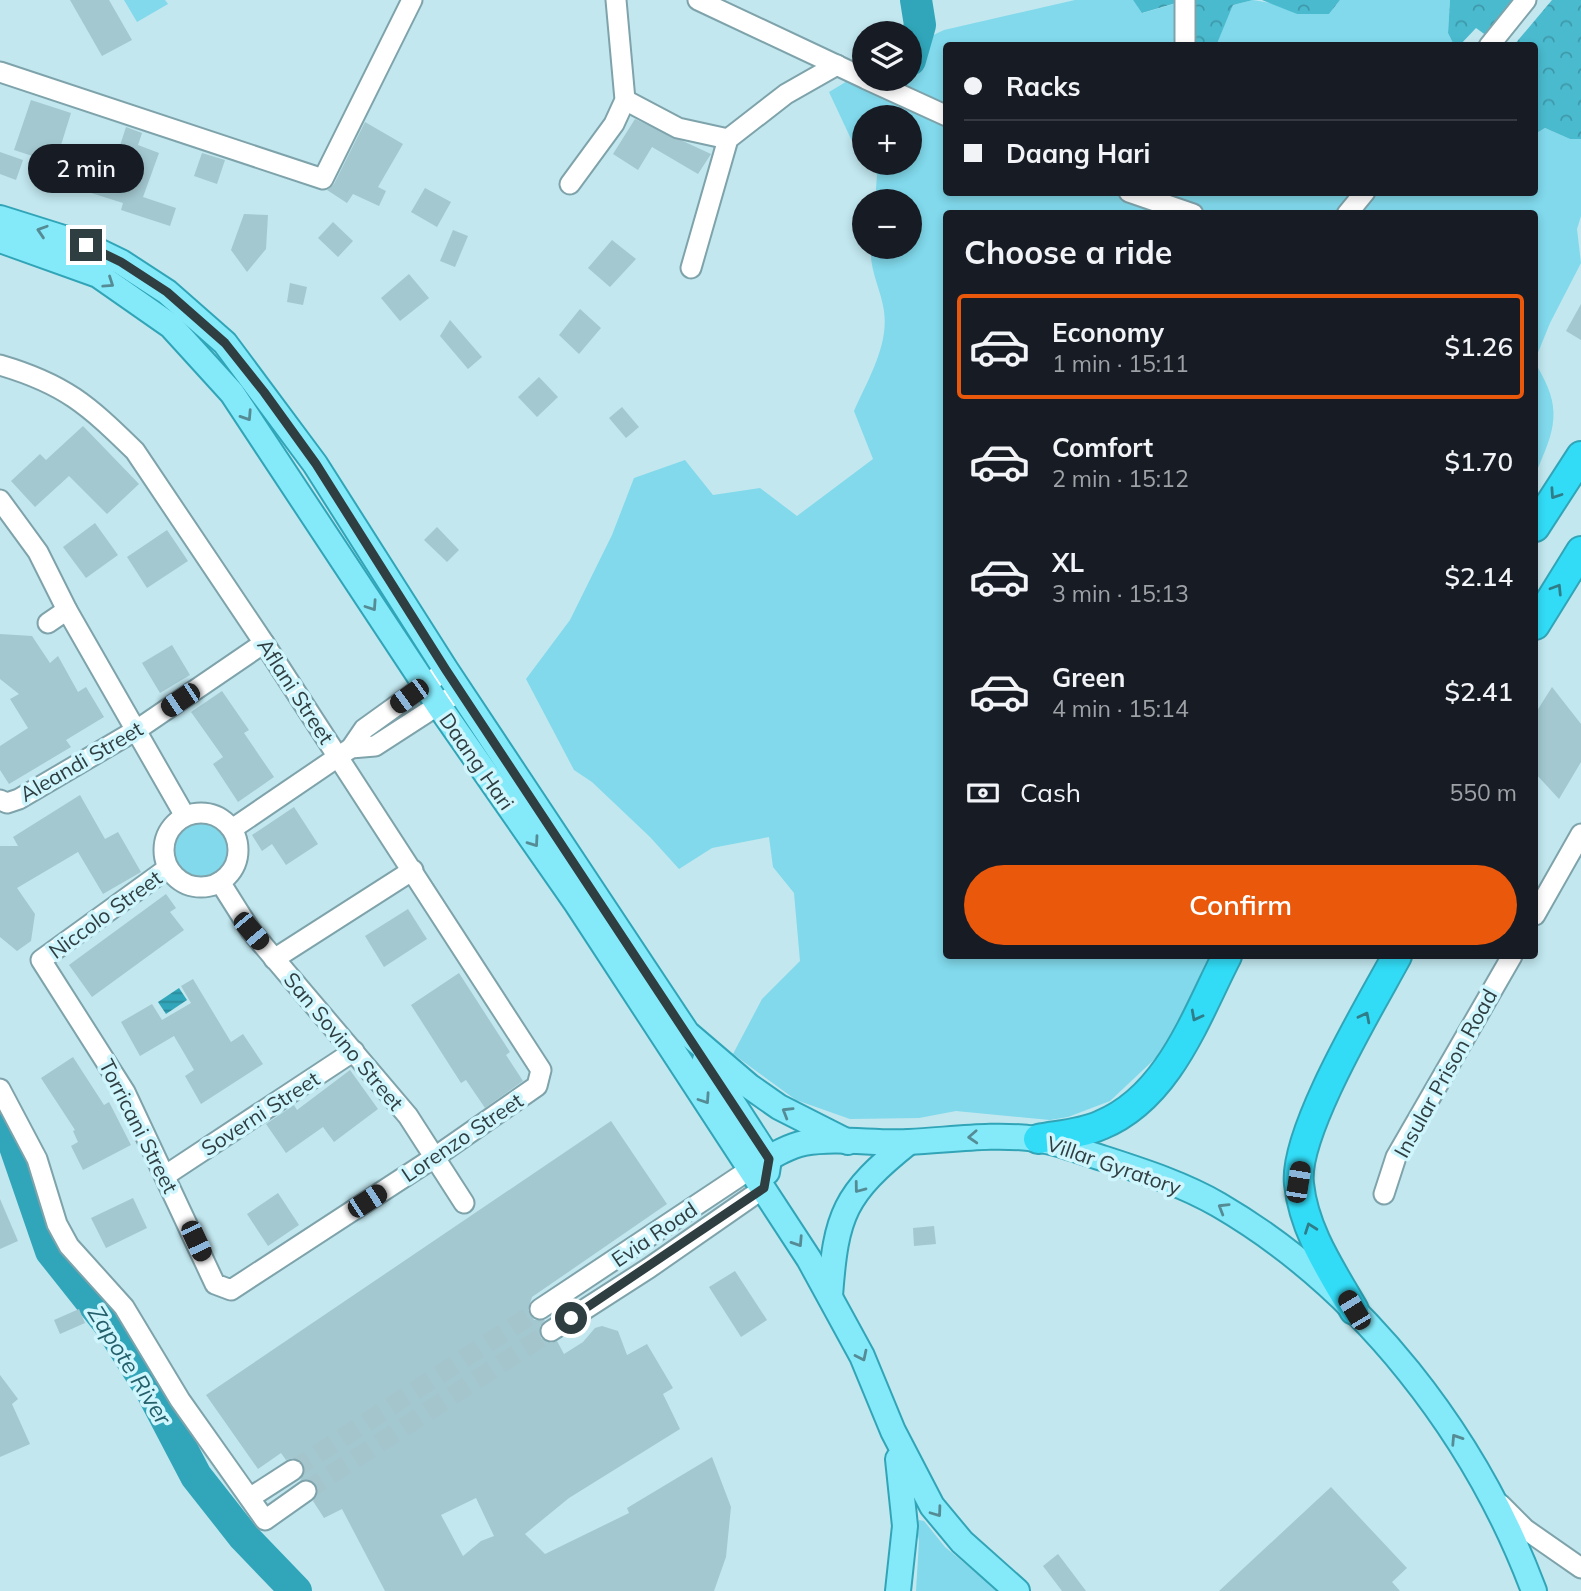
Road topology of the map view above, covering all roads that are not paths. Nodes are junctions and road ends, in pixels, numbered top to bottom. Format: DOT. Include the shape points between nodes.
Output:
graph roads {
  1 [pos="412,0"];
  2 [pos="616,0"];
  3 [pos="698,0"];
  4 [pos="1185,0"];
  5 [pos="1526,0"];
  6 [pos="1185,42"];
  7 [pos="1492,42"];
  8 [pos="836,65"];
  9 [pos="0,72"];
  10 [pos="852,72"];
  11 [pos="893,91"];
  12 [pos="625,100"];
  13 [pos="943,114"];
  14 [pos="728,139"];
  15 [pos="570,184"];
  16 [pos="1141,196"];
  17 [pos="1362,196"];
  18 [pos="1181,210"];
  19 [pos="1350,210"];
  20 [pos="0,218"];
  21 [pos="0,240"];
  22 [pos="691,268"];
  23 [pos="0,365"];
  24 [pos="1581,456"];
  25 [pos="0,500"];
  26 [pos="1538,522"];
  27 [pos="1581,551"];
  28 [pos="67,610"];
  29 [pos="1538,620"];
  30 [pos="48,623"];
  31 [pos="264,643"];
  32 [pos="446,670"];
  33 [pos="425,685"];
  34 [pos="460,691"];
  35 [pos="439,706"];
  36 [pos="138,729"];
  37 [pos="345,752"];
  38 [pos="0,800"];
  39 [pos="185,816"];
  40 [pos="232,829"];
  41 [pos="1581,834"];
  42 [pos="168,869"];
  43 [pos="413,870"];
  44 [pos="220,882"];
  45 [pos="1538,910"];
  46 [pos="274,959"];
  47 [pos="1225,959"];
  48 [pos="1395,959"];
  49 [pos="1510,959"];
  50 [pos="41,960"];
  51 [pos="687,1033"];
  52 [pos="354,1051"];
  53 [pos="541,1070"];
  54 [pos="0,1090"];
  55 [pos="1038,1139"];
  56 [pos="848,1142"];
  57 [pos="909,1142"];
  58 [pos="435,1157"];
  59 [pos="762,1172"];
  60 [pos="166,1175"];
  61 [pos="1384,1194"];
  62 [pos="464,1203"];
  63 [pos="231,1290"];
  64 [pos="830,1296"];
  65 [pos="540,1309"];
  66 [pos="1354,1310"];
  67 [pos="551,1331"];
  68 [pos="893,1431"];
  69 [pos="293,1470"];
  70 [pos="306,1491"];
  71 [pos="251,1496"];
  72 [pos="1493,1497"];
  73 [pos="1581,1567"];
  74 [pos="898,1591"];
  75 [pos="1017,1591"];
  76 [pos="1534,1591"];
  1 -- 9 [label="street" via="323,178"];
  2 -- 12 [label="street"];
  3 -- 8 [label="street"];
  4 -- 6 [label="street"];
  5 -- 7 [label="street"];
  8 -- 10 [label="street"];
  8 -- 14 [label="street" via="786,94"];
  11 -- 13 [label="street"];
  12 -- 14 [label="street" via="678,128"];
  12 -- 15 [label="street" via="614,124"];
  14 -- 22 [label="street"];
  16 -- 18 [label="street"];
  17 -- 19 [label="street"];
  32 -- 20 [label="main road, Daang Hari, one-way" via="316,464 225,343 167,292 121,262 86,245"];
  21 -- 33 [label="main road, Daang Hari, one-way" via="98,275 180,335 232,393"];
  23 -- 31 [label="street, Aflani Street" via="52,384 84,402 135,451"];
  24 -- 26 [label="highway, one-way"];
  25 -- 28 [label="street" via="38,552"];
  29 -- 27 [label="highway, one-way"];
  28 -- 30 [label="street"];
  28 -- 36 [label="street"];
  31 -- 36 [label="street, Aleandi Street"];
  31 -- 37 [label="street, Aflani Street"];
  32 -- 33 [label="street"];
  32 -- 34 [label="main road, Daang Hari"];
  33 -- 35 [label="main road, Daang Hari"];
  33 -- 37 [label="street" via="364,729"];
  34 -- 35 [label="street"];
  34 -- 51 [label="main road, Daang Hari"];
  35 -- 37 [label="street" via="375,746"];
  35 -- 59 [label="main road, Daang Hari, one-way"];
  36 -- 38 [label="street, Aleandi Street" via="19,799"];
  36 -- 39 [label="street"];
  37 -- 40 [label="street"];
  37 -- 43 [label="street, Aflani Street"];
  39 -- 40 [label="street" via="211,814"];
  39 -- 42 [label="street" via="165,839"];
  40 -- 44 [label="street" via="237,858"];
  41 -- 45 [label="street"];
  42 -- 44 [label="street" via="191,886"];
  42 -- 50 [label="street, Niccolo Street"];
  43 -- 46 [label="street"];
  43 -- 53 [label="street, Aflani Street"];
  44 -- 46 [label="street, San Sovino Street"];
  46 -- 52 [label="street, San Sovino Street"];
  47 -- 55 [label="highway, one-way" via="1170,1065 1151,1090 1102,1125"];
  66 -- 48 [label="highway, one-way" via="1312,1236 1298,1182 1315,1113"];
  49 -- 61 [label="street, Insular Prison Road" via="1396,1157"];
  50 -- 60 [label="street, Torricani Street" via="117,1077"];
  56 -- 51 [label="main road, Daang Hari, one-way" via="779,1107"];
  51 -- 59 [label="main road"];
  52 -- 58 [label="street, San Sovino Street"];
  52 -- 60 [label="street, Soverni Street"];
  53 -- 58 [label="street, Lorenzo Street" via="537,1086"];
  54 -- 71 [label="street" via="37,1159 57,1224 69,1246 124,1307 195,1421"];
  55 -- 57 [label="main road, Villar Gyratory, one-way" via="986,1136"];
  66 -- 55 [label="main road, Villar Gyratory, one-way" via="1219,1205 1145,1171"];
  56 -- 57 [label="main road, Daang Hari"];
  56 -- 59 [label="main road, Evia Road" via="803,1143"];
  57 -- 64 [label="main road, one-way" via="859,1186 843,1212 836,1234"];
  58 -- 62 [label="street, San Sovino Street"];
  58 -- 63 [label="street, Lorenzo Street"];
  59 -- 64 [label="main road, Daang Hari, one-way"];
  59 -- 65 [label="street, Evia Road"];
  59 -- 67 [label="street, Evia Road" via="649,1268"];
  60 -- 63 [label="street, Torricani Street" via="215,1284"];
  64 -- 68 [label="main road, one-way" via="862,1356"];
  72 -- 66 [label="main road, Villar Gyratory, one-way" via="1419,1384"];
  68 -- 74 [label="main road" via="904,1492"];
  68 -- 75 [label="main road, one-way" via="919,1484 949,1528"];
  69 -- 71 [label="street"];
  70 -- 71 [label="street" via="265,1520"];
  72 -- 73 [label="street" via="1525,1530"];
  72 -- 76 [label="main road, Villar Gyratory"];
}
